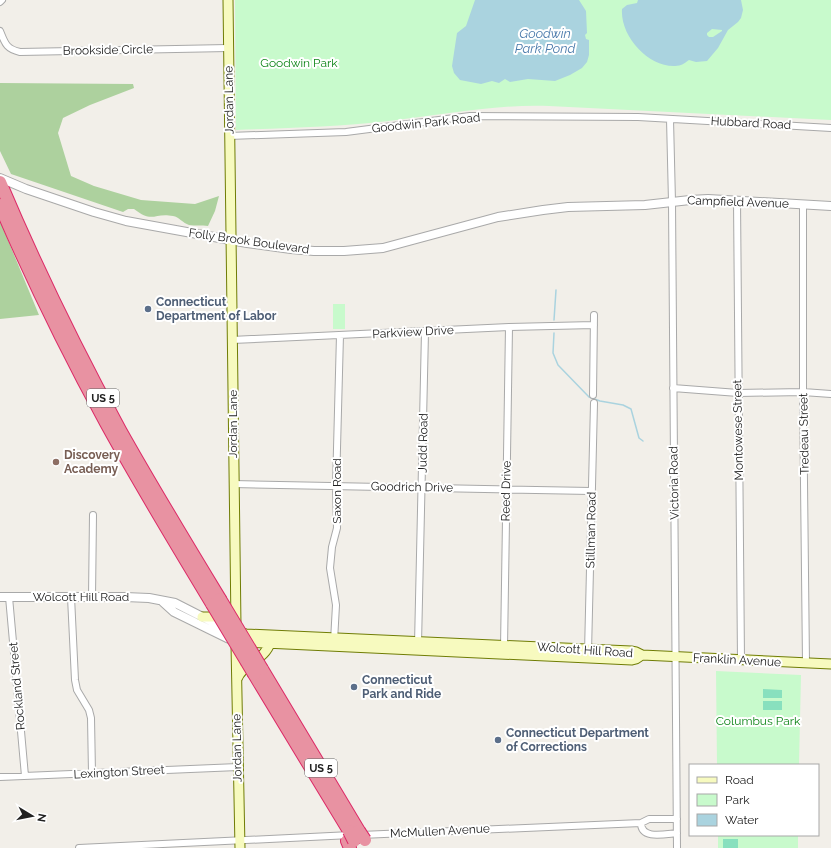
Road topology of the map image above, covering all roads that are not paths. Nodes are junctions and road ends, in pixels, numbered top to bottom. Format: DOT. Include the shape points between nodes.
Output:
graph roads {
  1 [pos="2,0"];
  2 [pos="228,0"];
  3 [pos="0,2"];
  4 [pos="0,31"];
  5 [pos="228,48"];
  6 [pos="670,118"];
  7 [pos="831,128"];
  8 [pos="230,136"];
  9 [pos="1,183"];
  10 [pos="737,200"];
  11 [pos="672,202"];
  12 [pos="803,204"];
  13 [pos="644,205"];
  14 [pos="0,206"];
  15 [pos="831,206"];
  16 [pos="231,240"];
  17 [pos="594,314"];
  18 [pos="594,325"];
  19 [pos="509,327"];
  20 [pos="425,332"];
  21 [pos="340,335"];
  22 [pos="232,340"];
  23 [pos="673,388"];
  24 [pos="803,392"];
  25 [pos="738,393"];
  26 [pos="593,394"];
  27 [pos="831,394"];
  28 [pos="594,403"];
  29 [pos="233,484"];
  30 [pos="336,486"];
  31 [pos="422,487"];
  32 [pos="506,490"];
  33 [pos="591,491"];
  34 [pos="92,515"];
  35 [pos="235,596"];
  36 [pos="0,597"];
  37 [pos="9,597"];
  38 [pos="71,597"];
  39 [pos="92,597"];
  40 [pos="216,602"];
  41 [pos="183,612"];
  42 [pos="202,617"];
  43 [pos="236,636"];
  44 [pos="334,642"];
  45 [pos="270,643"];
  46 [pos="418,646"];
  47 [pos="504,650"];
  48 [pos="588,653"];
  49 [pos="642,656"];
  50 [pos="676,657"];
  51 [pos="741,660"];
  52 [pos="806,663"];
  53 [pos="831,664"];
  54 [pos="258,671"];
  55 [pos="236,680"];
  56 [pos="238,767"];
  57 [pos="92,773"];
  58 [pos="25,776"];
  59 [pos="0,778"];
  60 [pos="677,819"];
  61 [pos="641,822"];
  62 [pos="677,834"];
  63 [pos="355,840"];
  64 [pos="240,844"];
  65 [pos="79,848"];
  66 [pos="677,848"];
  1 -- 3 [label="street"];
  2 -- 5 [label="main road, Jordan Lane"];
  4 -- 5 [label="street, Brookside Circle" via="7,46 20,52"];
  5 -- 8 [label="main road, Jordan Lane"];
  6 -- 7 [label="street, Hubbard Road"];
  6 -- 8 [label="street, Goodwin Park Road" via="470,116 346,132"];
  6 -- 11 [label="street, Victoria Road"];
  8 -- 16 [label="main road, Jordan Lane"];
  9 -- 16 [label="street, Folly Brook Boulevard" via="147,226"];
  9 -- 40 [label="highway, US 5" via="50,292 102,395"];
  10 -- 11 [label="street, Campfield Avenue"];
  10 -- 12 [label="street, Campfield Avenue"];
  10 -- 25 [label="street, Montowese Street"];
  11 -- 13 [label="street, Campfield Avenue"];
  11 -- 23 [label="street, Victoria Road"];
  12 -- 15 [label="street, Campfield Avenue"];
  12 -- 24 [label="street, Tredeau Street"];
  13 -- 16 [label="street, Folly Brook Boulevard" via="536,210 382,248 344,252 291,249"];
  14 -- 40 [label="highway, US 5" via="52,318 106,424 141,485"];
  16 -- 22 [label="main road, Jordan Lane"];
  17 -- 18 [label="street"];
  18 -- 19 [label="street, Parkview Drive"];
  18 -- 26 [label="street"];
  19 -- 20 [label="street, Parkview Drive"];
  19 -- 32 [label="street, Reed Drive"];
  20 -- 21 [label="street, Parkview Drive"];
  20 -- 31 [label="street, Judd Road"];
  21 -- 22 [label="street, Parkview Drive"];
  21 -- 30 [label="street, Saxon Road"];
  22 -- 29 [label="main road, Jordan Lane"];
  23 -- 25 [label="street"];
  23 -- 50 [label="street, Victoria Road"];
  24 -- 25 [label="street"];
  24 -- 27 [label="street"];
  24 -- 52 [label="street, Tredeau Street"];
  25 -- 51 [label="street, Montowese Street"];
  28 -- 33 [label="street, Stillman Road"];
  29 -- 30 [label="street, Goodrich Drive"];
  29 -- 35 [label="main road, Jordan Lane"];
  30 -- 31 [label="street, Goodrich Drive"];
  30 -- 44 [label="street, Saxon Road" via="337,528 330,568 336,605"];
  31 -- 32 [label="street, Goodrich Drive"];
  31 -- 46 [label="street, Judd Road"];
  32 -- 33 [label="street, Goodrich Drive"];
  32 -- 47 [label="street, Reed Drive"];
  33 -- 48 [label="street, Stillman Road"];
  34 -- 39 [label="street"];
  35 -- 42 [label="main road" via="229,607 221,614"];
  35 -- 43 [label="main road, Jordan Lane"];
  36 -- 37 [label="street, Wolcott Hill Road"];
  37 -- 38 [label="street, Wolcott Hill Road"];
  37 -- 58 [label="street, Rockland Street"];
  38 -- 39 [label="street, Wolcott Hill Road"];
  38 -- 57 [label="street" via="75,680 77,690 91,718"];
  39 -- 41 [label="street, Wolcott Hill Road" via="145,597 175,604"];
  40 -- 54 [label="highway, US 5, bridge"];
  41 -- 42 [label="street, Wolcott Hill Road"];
  41 -- 43 [label="street, Wolcott Hill Road" via="227,638"];
  42 -- 43 [label="street, Wolcott Hill Road"];
  43 -- 44 [label="main road, Wolcott Hill Road" via="246,634"];
  43 -- 45 [label="main road, Wolcott Hill Road"];
  43 -- 55 [label="main road, Jordan Lane"];
  44 -- 45 [label="main road, Wolcott Hill Road"];
  44 -- 46 [label="main road, Wolcott Hill Road"];
  45 -- 55 [label="main road" via="267,650 243,669"];
  46 -- 47 [label="main road, Wolcott Hill Road"];
  47 -- 48 [label="main road, Wolcott Hill Road"];
  48 -- 49 [label="main road, Wolcott Hill Road" via="632,660"];
  49 -- 50 [label="main road, Franklin Avenue"];
  50 -- 51 [label="main road, Franklin Avenue"];
  50 -- 60 [label="street, Victoria Road"];
  51 -- 52 [label="main road, Franklin Avenue"];
  52 -- 53 [label="main road, Franklin Avenue"];
  54 -- 63 [label="highway, US 5"];
  54 -- 63 [label="highway, US 5" via="326,794"];
  55 -- 56 [label="main road, Jordan Lane"];
  56 -- 57 [label="street, Lexington Street"];
  56 -- 64 [label="main road, Jordan Lane"];
  57 -- 58 [label="street, Lexington Street"];
  58 -- 59 [label="street, Lexington Street"];
  60 -- 61 [label="street, McMullen Avenue" via="649,819"];
  60 -- 62 [label="street, Victoria Road"];
  61 -- 62 [label="street" via="641,828 653,835"];
  61 -- 64 [label="street, McMullen Avenue"];
  62 -- 66 [label="street, Victoria Road"];
  64 -- 65 [label="street, McMullen Avenue"];
}
